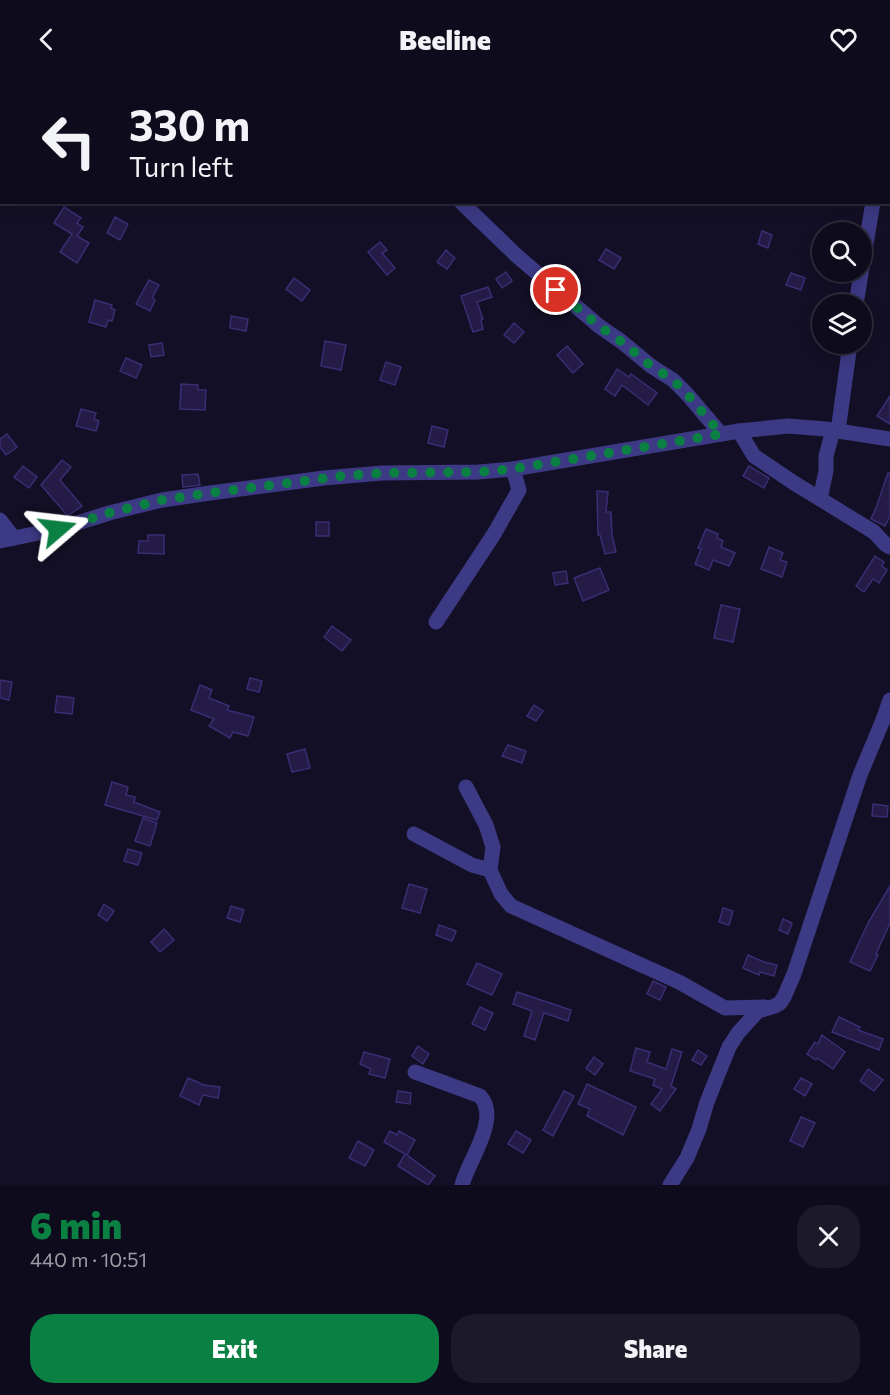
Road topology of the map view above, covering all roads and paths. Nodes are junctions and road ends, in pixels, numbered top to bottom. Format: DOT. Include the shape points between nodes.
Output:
graph roads {
  1 [pos="463,204"];
  2 [pos="873,204"];
  3 [pos="858,294"];
  4 [pos="848,354"];
  5 [pos="836,430"];
  6 [pos="739,431"];
  7 [pos="721,434"];
  8 [pos="890,439"];
  9 [pos="513,469"];
  10 [pos="820,499"];
  11 [pos="0,520"];
  12 [pos="7,539"];
  13 [pos="890,547"];
  14 [pos="436,622"];
  15 [pos="890,700"];
  16 [pos="887,721"];
  17 [pos="466,787"];
  18 [pos="414,834"];
  19 [pos="490,870"];
  20 [pos="768,1007"];
  21 [pos="415,1072"];
  22 [pos="462,1185"];
  23 [pos="670,1185"];
  1 -- 7 [label="street" via="599,326 673,380"];
  2 -- 3 [label="street"];
  4 -- 5 [label="street"];
  5 -- 6 [label="street" via="788,426"];
  5 -- 8 [label="street"];
  5 -- 10 [label="street" via="826,456"];
  6 -- 7 [label="street"];
  6 -- 10 [label="street" via="754,456"];
  7 -- 9 [label="street"];
  9 -- 12 [label="street" via="382,473 210,493 152,503"];
  9 -- 14 [label="street" via="519,490"];
  10 -- 13 [label="street" via="874,532"];
  11 -- 12 [label="street"];
  15 -- 16 [label="street"];
  16 -- 20 [label="street" via="860,775 794,974 784,997"];
  17 -- 19 [label="street" via="493,847"];
  18 -- 19 [label="street" via="472,865"];
  19 -- 20 [label="street" via="511,906 679,982 725,1008"];
  20 -- 23 [label="street" via="747,1021 729,1047 687,1158"];
  21 -- 22 [label="street" via="485,1101 487,1117 480,1143"];
}
